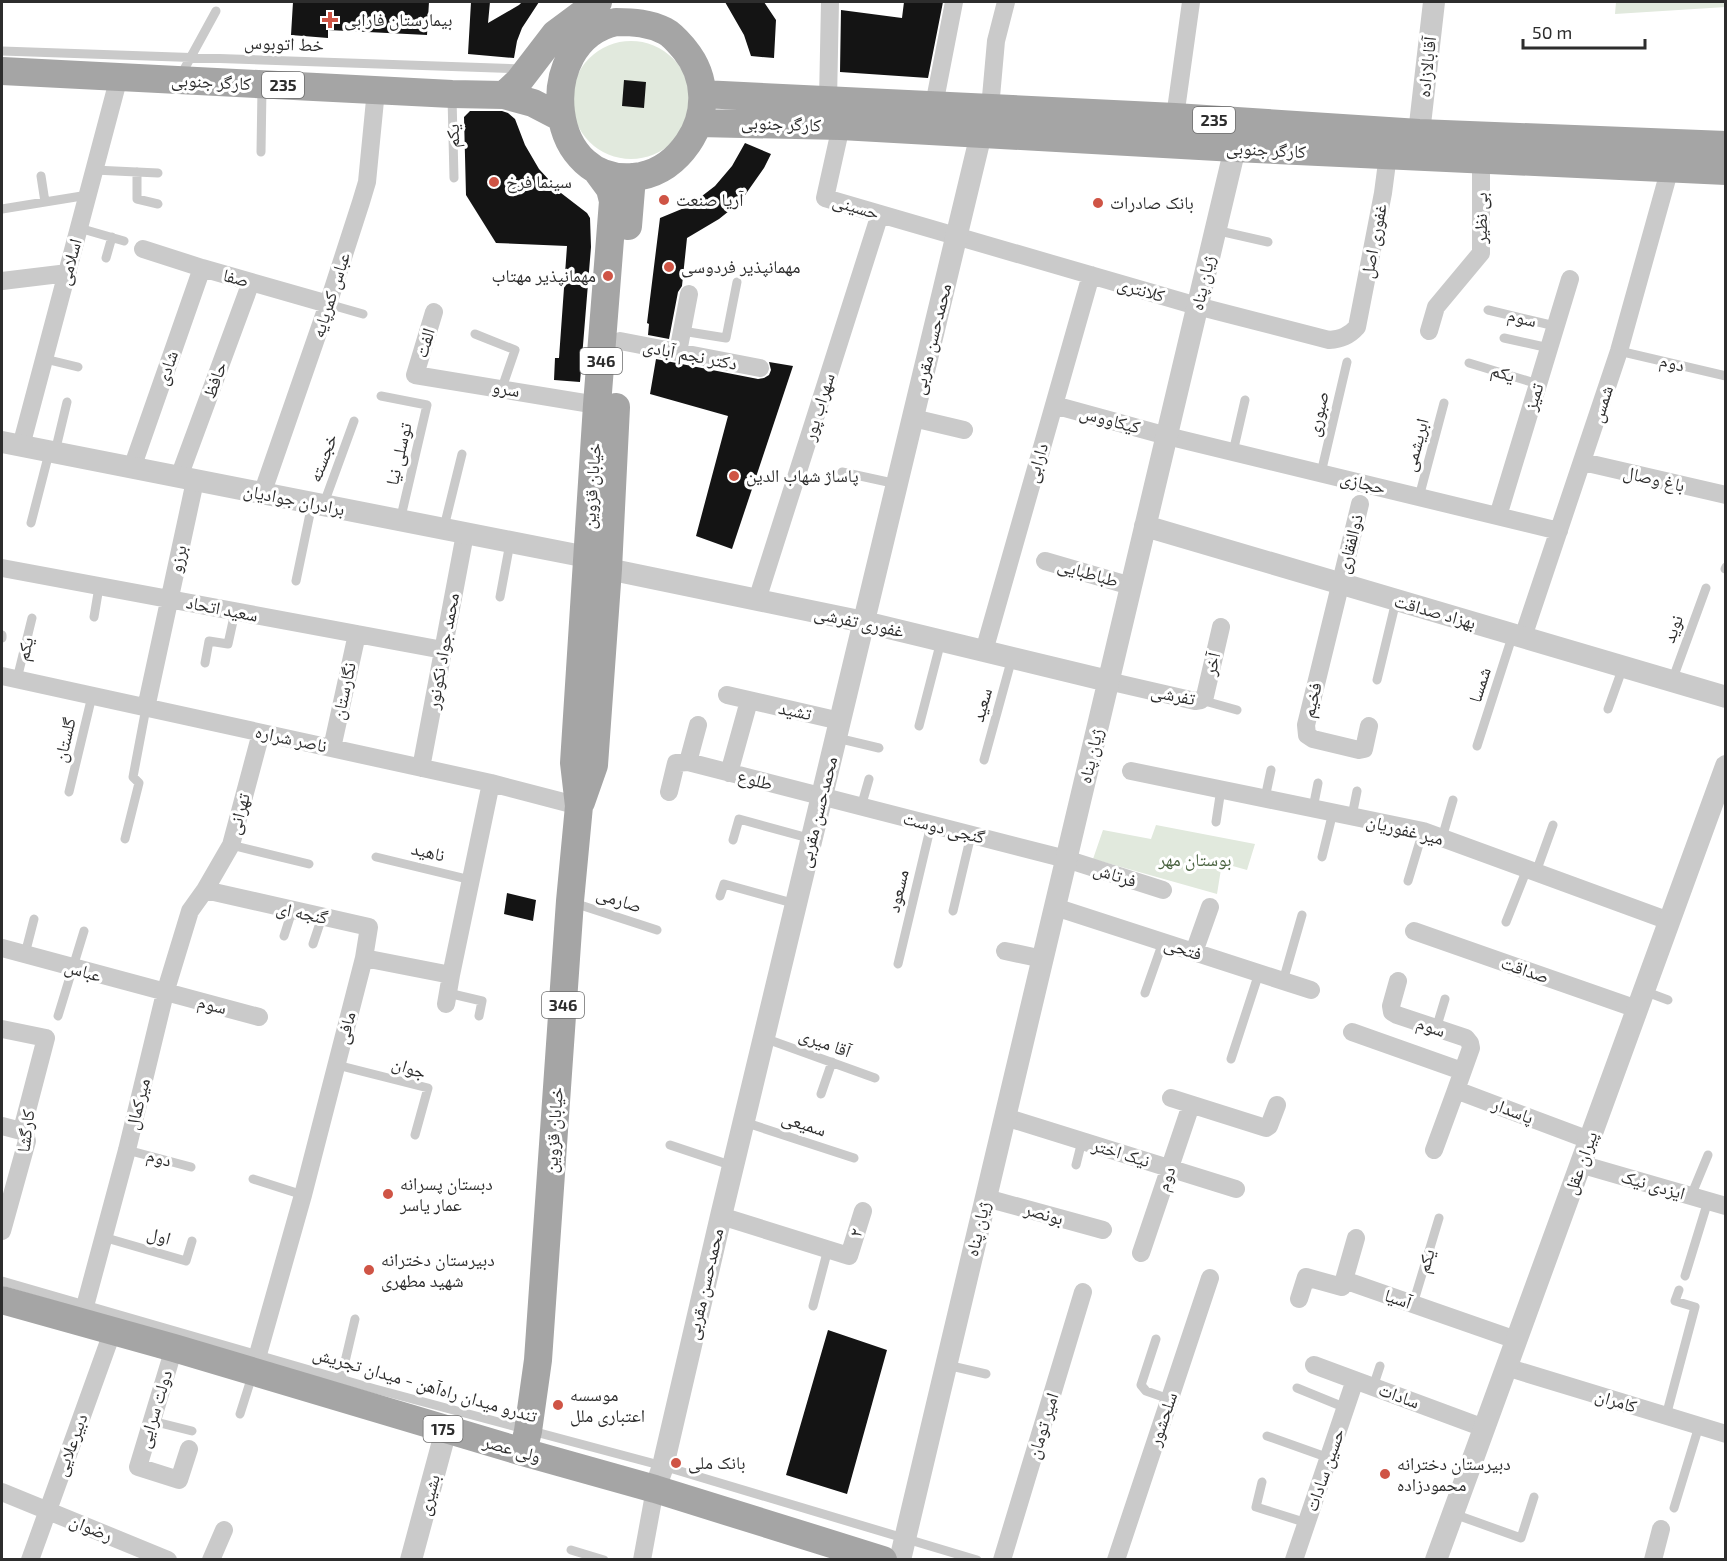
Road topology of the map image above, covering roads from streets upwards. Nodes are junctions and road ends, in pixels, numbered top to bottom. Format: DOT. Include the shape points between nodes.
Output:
graph roads {
  1 [pos="598,2"];
  2 [pos="648,2"];
  3 [pos="830,2"];
  4 [pos="954,2"];
  5 [pos="1006,2"];
  6 [pos="1191,2"];
  7 [pos="1434,2"];
  8 [pos="668,33"];
  9 [pos="547,70"];
  10 [pos="2,71"];
  11 [pos="119,77"];
  12 [pos="376,90"];
  13 [pos="702,94"];
  14 [pos="504,95"];
  15 [pos="828,100"];
  16 [pos="934,105"];
  17 [pos="560,117"];
  18 [pos="1175,117"];
  19 [pos="986,121"];
  20 [pos="699,123"];
  21 [pos="841,126"];
  22 [pos="1419,133"];
  23 [pos="1725,145"];
  24 [pos="1235,148"];
  25 [pos="1388,155"];
  26 [pos="1481,160"];
  27 [pos="1670,168"];
  28 [pos="596,170"];
  29 [pos="1725,171"];
  30 [pos="632,177"];
  31 [pos="880,214"];
  32 [pos="957,236"];
  33 [pos="143,249"];
  34 [pos="202,268"];
  35 [pos="68,273"];
  36 [pos="1090,275"];
  37 [pos="1570,279"];
  38 [pos="2,281"];
  39 [pos="251,282"];
  40 [pos="689,294"];
  41 [pos="328,304"];
  42 [pos="1197,306"];
  43 [pos="434,312"];
  44 [pos="1358,327"];
  45 [pos="1430,331"];
  46 [pos="620,341"];
  47 [pos="678,352"];
  48 [pos="760,368"];
  49 [pos="415,375"];
  50 [pos="597,405"];
  51 [pos="1054,405"];
  52 [pos="913,418"];
  53 [pos="963,430"];
  54 [pos="1167,436"];
  55 [pos="11,444"];
  56 [pos="1583,462"];
  57 [pos="132,468"];
  58 [pos="187,479"];
  59 [pos="262,494"];
  60 [pos="1725,495"];
  61 [pos="1360,504"];
  62 [pos="1498,516"];
  63 [pos="1145,526"];
  64 [pos="454,531"];
  65 [pos="1559,531"];
  66 [pos="1045,561"];
  67 [pos="598,563"];
  68 [pos="2,568"];
  69 [pos="1340,584"];
  70 [pos="1131,586"];
  71 [pos="170,600"];
  72 [pos="758,600"];
  73 [pos="864,622"];
  74 [pos="1221,627"];
  75 [pos="357,634"];
  76 [pos="1518,636"];
  77 [pos="443,650"];
  78 [pos="984,651"];
  79 [pos="9,678"];
  80 [pos="1108,681"];
  81 [pos="726,695"];
  82 [pos="1725,697"];
  83 [pos="1201,700"];
  84 [pos="749,701"];
  85 [pos="146,708"];
  86 [pos="698,725"];
  87 [pos="1369,726"];
  88 [pos="838,729"];
  89 [pos="261,733"];
  90 [pos="332,748"];
  91 [pos="688,762"];
  92 [pos="1725,766"];
  93 [pos="421,768"];
  94 [pos="1131,771"];
  95 [pos="729,773"];
  96 [pos="491,783"];
  97 [pos="669,792"];
  98 [pos="822,797"];
  99 [pos="579,806"];
  100 [pos="1066,859"];
  101 [pos="205,890"];
  102 [pos="1163,890"];
  103 [pos="1055,907"];
  104 [pos="1210,907"];
  105 [pos="1669,921"];
  106 [pos="1414,931"];
  107 [pos="2,948"];
  108 [pos="1005,951"];
  109 [pos="1194,952"];
  110 [pos="364,958"];
  111 [pos="1043,959"];
  112 [pos="452,975"];
  113 [pos="1398,981"];
  114 [pos="1311,990"];
  115 [pos="165,993"];
  116 [pos="447,999"];
  117 [pos="1640,1000"];
  118 [pos="259,1017"];
  119 [pos="2,1029"];
  120 [pos="1352,1032"];
  121 [pos="1462,1071"];
  122 [pos="1456,1090"];
  123 [pos="1171,1098"];
  124 [pos="1191,1105"];
  125 [pos="1276,1105"];
  126 [pos="1005,1117"];
  127 [pos="2,1126"];
  128 [pos="25,1132"];
  129 [pos="1589,1140"];
  130 [pos="1434,1150"];
  131 [pos="1580,1164"];
  132 [pos="1170,1168"];
  133 [pos="1236,1189"];
  134 [pos="986,1198"];
  135 [pos="1708,1201"];
  136 [pos="863,1211"];
  137 [pos="721,1216"];
  138 [pos="1103,1230"];
  139 [pos="2,1231"];
  140 [pos="1356,1238"];
  141 [pos="1141,1253"];
  142 [pos="1210,1278"];
  143 [pos="1344,1280"];
  144 [pos="1083,1292"];
  145 [pos="1299,1299"];
  146 [pos="2,1300"];
  147 [pos="83,1313"];
  148 [pos="113,1330"];
  149 [pos="1516,1340"];
  150 [pos="174,1348"];
  151 [pos="256,1364"];
  152 [pos="1314,1365"];
  153 [pos="1506,1367"];
  154 [pos="1355,1380"];
  155 [pos="1484,1428"];
  156 [pos="447,1430"];
  157 [pos="1725,1434"];
  158 [pos="191,1440"];
  159 [pos="525,1442"];
  160 [pos="659,1478"];
  161 [pos="2,1492"];
  162 [pos="48,1510"];
  163 [pos="1661,1528"];
  164 [pos="224,1530"];
  165 [pos="160,1558"];
  166 [pos="30,1560"];
  167 [pos="211,1560"];
  168 [pos="411,1560"];
  169 [pos="642,1560"];
  170 [pos="883,1560"];
  171 [pos="900,1560"];
  172 [pos="1002,1560"];
  173 [pos="1116,1560"];
  174 [pos="1294,1560"];
  175 [pos="1436,1560"];
  176 [pos="1653,1560"];
  1 -- 9 [label="main road" via="555,34"];
  2 -- 8 [label="main road"];
  3 -- 15 [label="street"];
  4 -- 16 [label="street"];
  5 -- 19 [label="street" via="996,40"];
  6 -- 18 [label="street"];
  7 -- 22 [label="street, آقابالازاده"];
  8 -- 9 [label="main road" via="642,23 610,23 583,39 571,56"];
  8 -- 13 [label="main road" via="698,69"];
  9 -- 14 [label="main road" via="519,81"];
  9 -- 17 [label="main road" via="561,94"];
  10 -- 11 [label="main road, کارگر جنوبی / 235"];
  11 -- 12 [label="main road, کارگر جنوبی / 235"];
  11 -- 35 [label="street, اسلامی"];
  12 -- 14 [label="main road, کارگر جنوبی / 235"];
  12 -- 41 [label="street, عباس کمرپایه" via="367,182"];
  13 -- 15 [label="main road, کارگر جنوبی / 235"];
  13 -- 20 [label="main road"];
  14 -- 17 [label="main road, کارگر جنوبی / 235" via="533,103"];
  15 -- 16 [label="main road, کارگر جنوبی / 235"];
  16 -- 19 [label="main road, کارگر جنوبی / 235"];
  17 -- 28 [label="main road" via="579,156"];
  18 -- 19 [label="main road, کارگر جنوبی / 235"];
  18 -- 22 [label="main road, کارگر جنوبی / 235"];
  19 -- 21 [label="main road, کارگر جنوبی / 235"];
  19 -- 24 [label="main road, کارگر جنوبی / 235"];
  19 -- 32 [label="street, محمدحسن مقربی"];
  20 -- 21 [label="main road, کارگر جنوبی / 235"];
  20 -- 30 [label="main road" via="680,154 667,165"];
  21 -- 31 [label="street, حسینی" via="825,198"];
  22 -- 23 [label="main road, کارگر جنوبی / 235"];
  24 -- 25 [label="main road, کارگر جنوبی / 235"];
  24 -- 42 [label="street, ژیان پناه"];
  25 -- 26 [label="main road, کارگر جنوبی / 235"];
  25 -- 44 [label="street, غفوری اصل"];
  26 -- 27 [label="main road, کارگر جنوبی / 235"];
  26 -- 45 [label="street, بی نظیر" via="1481,253 1436,307"];
  27 -- 29 [label="main road, کارگر جنوبی / 235"];
  27 -- 56 [label="street, شمس" via="1619,351"];
  28 -- 30 [label="main road"];
  28 -- 50 [label="main road, خیابان قزوین / 346" via="610,189 613,201"];
  30 -- 46 [label="main road, خیابان قزوین / 346"];
  31 -- 32 [label="street, حسینی"];
  31 -- 72 [label="street, سهراب پور"];
  32 -- 36 [label="street, کلانتری"];
  32 -- 52 [label="street, محمدحسن مقربی"];
  33 -- 34 [label="street, صفا"];
  34 -- 39 [label="street, صفا"];
  34 -- 57 [label="street, شادی"];
  35 -- 38 [label="street"];
  35 -- 55 [label="street, اسلامی" via="45,359"];
  36 -- 42 [label="street, کلانتری"];
  36 -- 51 [label="street, دارابی"];
  37 -- 62 [label="street, تمیز"];
  39 -- 41 [label="street, صفا"];
  39 -- 58 [label="street, حافظ"];
  40 -- 47 [label="street"];
  41 -- 59 [label="street, عباس کمرپایه"];
  42 -- 44 [label="street, کلانتری" via="1329,340 1341,339"];
  42 -- 54 [label="street, ژیان پناه"];
  43 -- 49 [label="street, الفت"];
  46 -- 47 [label="street, دکتر نجم آبادی"];
  46 -- 67 [label="main road, خیابان قزوین / 346"];
  47 -- 48 [label="street, دکتر نجم آبادی"];
  49 -- 50 [label="street, سرو"];
  50 -- 67 [label="main road, خیابان قزوین / 346"];
  51 -- 54 [label="street, کیکاووس"];
  51 -- 78 [label="street, دارابی"];
  52 -- 53 [label="street"];
  52 -- 73 [label="street, محمدحسن مقربی"];
  54 -- 62 [label="street, حجازی"];
  54 -- 63 [label="street, ژیان پناه"];
  55 -- 57 [label="street, برادران جوادیان"];
  56 -- 60 [label="street, باغ وصال"];
  56 -- 65 [label="street, شمس"];
  57 -- 58 [label="street, برادران جوادیان"];
  58 -- 59 [label="street, برادران جوادیان"];
  58 -- 71 [label="street, برزو"];
  59 -- 64 [label="street, برادران جوادیان"];
  61 -- 69 [label="street, ذوالفقاری"];
  62 -- 65 [label="street, حجازی"];
  63 -- 69 [label="street, بهزاد صداقت"];
  63 -- 70 [label="street, ژیان پناه"];
  64 -- 67 [label="street, برادران جوادیان"];
  64 -- 77 [label="street, محمد جواد نکونور"];
  65 -- 76 [label="street, شمس"];
  66 -- 70 [label="street, طباطبایی"];
  67 -- 72 [label="street, غفوری تفرشی"];
  67 -- 99 [label="main road, خیابان قزوین / 346" via="573,763"];
  68 -- 71 [label="street, سعید اتحاد"];
  69 -- 76 [label="street, بهزاد صداقت"];
  69 -- 87 [label="street, فخیم" via="1306,735 1359,750 1364,749"];
  70 -- 80 [label="street, ژیان پناه"];
  71 -- 75 [label="street, سعید اتحاد"];
  71 -- 85 [label="street, برزو"];
  72 -- 73 [label="street, غفوری تفرشی"];
  73 -- 78 [label="street, غفوری تفرشی"];
  73 -- 88 [label="street, محمدحسن مقربی"];
  74 -- 83 [label="street, آخر"];
  75 -- 77 [label="street, سعید اتحاد"];
  75 -- 90 [label="street, نگارستان"];
  76 -- 82 [label="street, بهزاد صداقت"];
  77 -- 93 [label="street, محمد جواد نکونور"];
  78 -- 80 [label="street, غفوری تفرشی"];
  79 -- 85 [label="street, ناصر شراره"];
  80 -- 83 [label="street, تفرشی"];
  80 -- 100 [label="street, ژیان پناه"];
  81 -- 84 [label="street, تشید"];
  84 -- 88 [label="street, تشید"];
  84 -- 95 [label="street"];
  85 -- 89 [label="street, ناصر شراره"];
  86 -- 91 [label="street"];
  88 -- 98 [label="street, محمدحسن مقربی"];
  89 -- 90 [label="street, ناصر شراره"];
  89 -- 101 [label="street, تهرانی" via="231,845"];
  90 -- 93 [label="street, ناصر شراره"];
  91 -- 95 [label="street, طلوع"];
  91 -- 97 [label="street" via="676,763"];
  92 -- 105 [label="street, پیران عقل"];
  93 -- 96 [label="street, ناصر شراره"];
  94 -- 105 [label="street, میر غفوریان" via="1423,831"];
  95 -- 98 [label="street, طلوع"];
  96 -- 99 [label="street, ناصر شراره"];
  96 -- 112 [label="street"];
  98 -- 100 [label="street, گنجی دوست"];
  98 -- 137 [label="street, محمدحسن مقربی"];
  99 -- 159 [label="main road, خیابان قزوین / 346" via="538,1360"];
  100 -- 102 [label="street, فرتاش"];
  100 -- 103 [label="street, ژیان پناه"];
  101 -- 110 [label="street, گنجه ای" via="369,927"];
  101 -- 115 [label="street, میرکمال" via="190,911"];
  103 -- 109 [label="street, فتحی"];
  103 -- 111 [label="street, ژیان پناه"];
  104 -- 109 [label="street"];
  105 -- 117 [label="street, پیران عقل"];
  106 -- 117 [label="street, صداقت"];
  107 -- 115 [label="street, عباس"];
  108 -- 111 [label="street"];
  109 -- 114 [label="street, فتحی"];
  110 -- 112 [label="street"];
  110 -- 151 [label="street, مافی"];
  111 -- 126 [label="street, ژیان پناه"];
  112 -- 116 [label="street"];
  113 -- 121 [label="street, سوم" via="1392,1012 1466,1038 1471,1048"];
  115 -- 118 [label="street, سوم"];
  115 -- 147 [label="street, میرکمال"];
  117 -- 129 [label="street, پیران عقل"];
  119 -- 128 [label="street, کارگشا" via="46,1038 23,1126"];
  120 -- 121 [label="street"];
  121 -- 122 [label="street"];
  122 -- 129 [label="street, پاسدار"];
  122 -- 130 [label="street"];
  123 -- 124 [label="street"];
  124 -- 125 [label="street" via="1266,1128"];
  124 -- 132 [label="street, دوم"];
  126 -- 132 [label="street, نیک اختر"];
  126 -- 134 [label="street, ژیان پناه"];
  127 -- 128 [label="street"];
  128 -- 139 [label="street, کارگشا" via="27,1141"];
  129 -- 131 [label="street, پیران عقل"];
  131 -- 135 [label="street, ایزدی نیک"];
  131 -- 149 [label="street, پیران عقل"];
  132 -- 133 [label="street, نیک اختر"];
  132 -- 141 [label="street, دوم"];
  134 -- 138 [label="street, بونصر"];
  134 -- 171 [label="street, ژیان پناه"];
  136 -- 137 [label="street, ۲" via="849,1256"];
  137 -- 160 [label="street, محمدحسن مقربی"];
  140 -- 143 [label="street"];
  142 -- 173 [label="street, سلحشور"];
  143 -- 145 [label="street, آسیا" via="1342,1287 1306,1277"];
  143 -- 149 [label="street, آسیا"];
  144 -- 172 [label="street, امیر تومان"];
  146 -- 147 [label="main road, ولی عصر / 175"];
  147 -- 148 [label="main road, ولی عصر / 175"];
  148 -- 150 [label="main road, ولی عصر / 175"];
  148 -- 162 [label="street, دبیرعلایی"];
  149 -- 153 [label="street, پیران عقل"];
  150 -- 151 [label="main road, ولی عصر / 175"];
  150 -- 158 [label="street, دولت سرایی" via="138,1467 179,1480"];
  151 -- 156 [label="main road, ولی عصر / 175" via="339,1388"];
  152 -- 154 [label="street, سادات"];
  153 -- 155 [label="street, پیران عقل"];
  153 -- 157 [label="street, کامران"];
  154 -- 155 [label="street, سادات"];
  154 -- 174 [label="street, حسین سادات"];
  155 -- 175 [label="street, پیران عقل"];
  156 -- 159 [label="main road, ولی عصر / 175"];
  156 -- 168 [label="street, بشیری"];
  159 -- 160 [label="main road, ولی عصر / 175"];
  160 -- 169 [label="street"];
  160 -- 170 [label="main road, ولی عصر / 175"];
  161 -- 162 [label="street, رضوان"];
  162 -- 165 [label="street, رضوان"];
  162 -- 166 [label="street, دبیرعلایی"];
  163 -- 176 [label="street"];
  164 -- 167 [label="street"];
}
